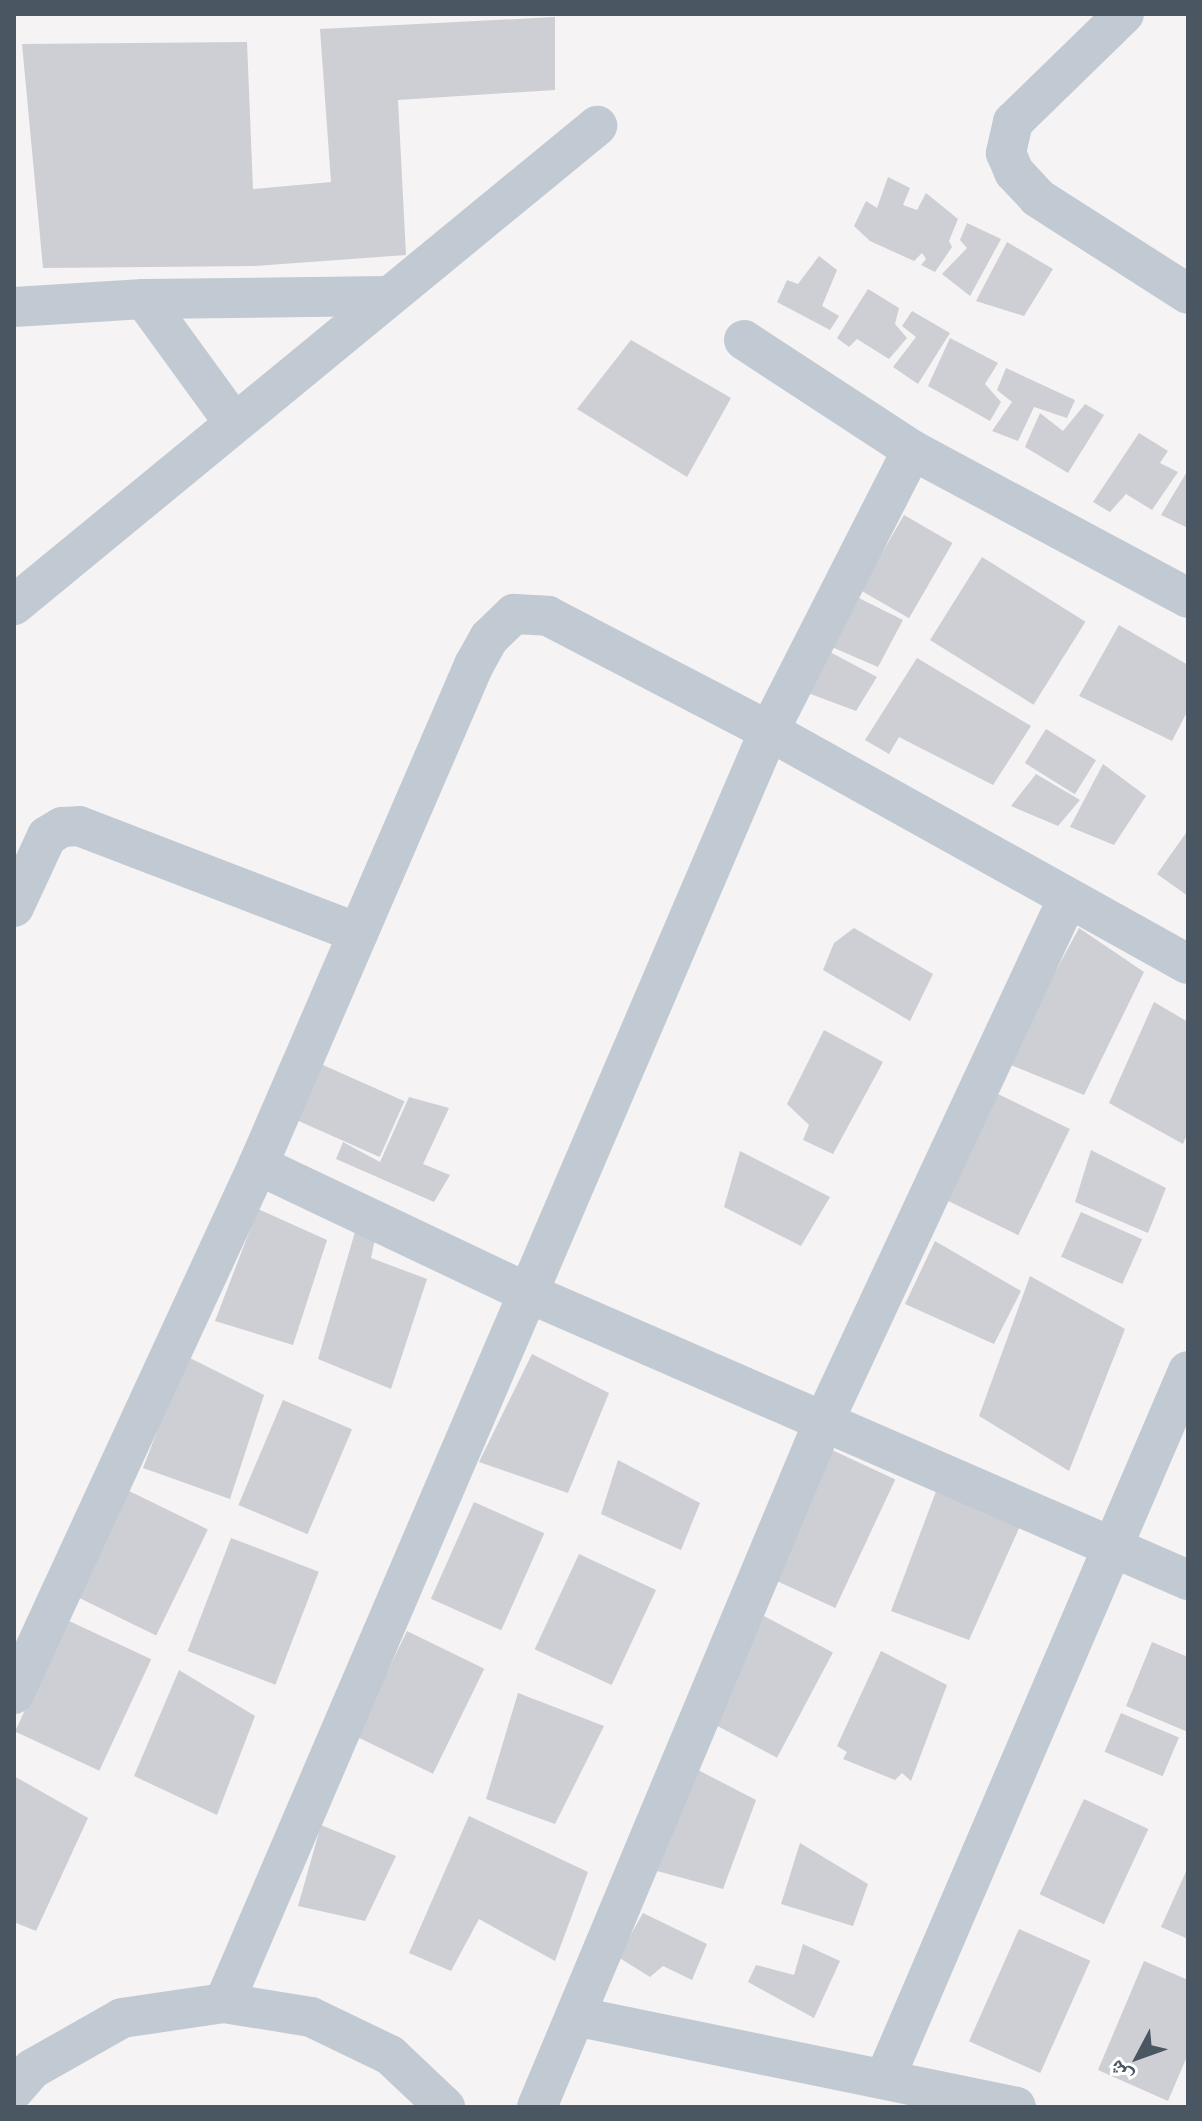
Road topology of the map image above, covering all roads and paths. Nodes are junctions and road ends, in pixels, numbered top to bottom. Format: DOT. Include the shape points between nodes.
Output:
graph roads {
  1 [pos="1124,14"];
  2 [pos="597,126"];
  3 [pos="1188,294"];
  4 [pos="388,296"];
  5 [pos="144,299"];
  6 [pos="14,307"];
  7 [pos="744,340"];
  8 [pos="234,423"];
  9 [pos="912,450"];
  10 [pos="1188,598"];
  11 [pos="14,605"];
  12 [pos="769,731"];
  13 [pos="1067,900"];
  14 [pos="14,907"];
  15 [pos="358,933"];
  16 [pos="1188,964"];
  17 [pos="258,1165"];
  18 [pos="528,1293"];
  19 [pos="1188,1371"];
  20 [pos="823,1423"];
  21 [pos="1111,1545"];
  22 [pos="1188,1580"];
  23 [pos="14,1694"];
  24 [pos="224,2003"];
  25 [pos="579,2017"];
  26 [pos="885,2078"];
  27 [pos="14,2090"];
  28 [pos="445,2107"];
  29 [pos="537,2107"];
  30 [pos="1016,2107"];
  1 -- 3 [label="street" via="1013,122 1006,153 1014,172 1038,198"];
  2 -- 4 [label="street"];
  4 -- 5 [label="street"];
  4 -- 8 [label="street"];
  5 -- 6 [label="street"];
  5 -- 8 [label="street"];
  7 -- 9 [label="street"];
  8 -- 11 [label="street"];
  9 -- 10 [label="street"];
  9 -- 12 [label="street"];
  12 -- 13 [label="street"];
  12 -- 15 [label="street" via="548,616 514,614 489,638 474,665"];
  12 -- 18 [label="street"];
  13 -- 16 [label="street"];
  13 -- 20 [label="street"];
  14 -- 15 [label="street" via="47,836 62,827 79,826"];
  15 -- 17 [label="street"];
  17 -- 18 [label="street"];
  17 -- 23 [label="street"];
  18 -- 20 [label="street"];
  18 -- 24 [label="street"];
  19 -- 21 [label="street"];
  20 -- 21 [label="street"];
  20 -- 25 [label="street"];
  21 -- 22 [label="street"];
  21 -- 26 [label="street"];
  24 -- 27 [label="street" via="122,2018 32,2069"];
  24 -- 28 [label="street" via="311,2017 390,2055"];
  25 -- 26 [label="street"];
  25 -- 29 [label="street"];
  26 -- 30 [label="street"];
}
